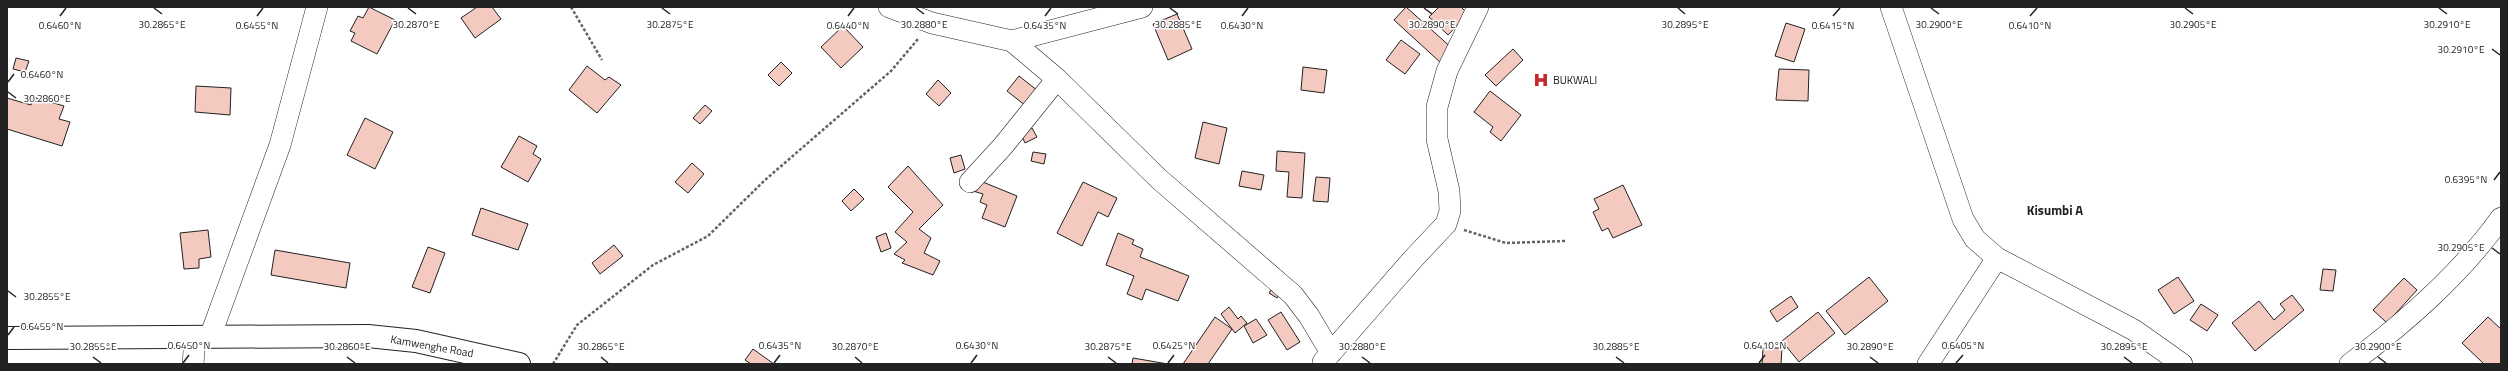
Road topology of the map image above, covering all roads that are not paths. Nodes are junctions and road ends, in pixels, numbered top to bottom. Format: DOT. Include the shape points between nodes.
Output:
graph roads {
  1 [pos="317,7"];
  2 [pos="889,7"];
  3 [pos="1142,7"];
  4 [pos="1478,7"];
  5 [pos="1891,7"];
  6 [pos="1012,41"];
  7 [pos="1057,79"];
  8 [pos="970,182"];
  9 [pos="2501,218"];
  10 [pos="1997,258"];
  11 [pos="203,337"];
  12 [pos="7,338"];
  13 [pos="1326,359"];
  14 [pos="193,364"];
  15 [pos="519,364"];
  16 [pos="1928,364"];
  17 [pos="2182,364"];
  18 [pos="2350,364"];
  1 -- 11 [label="street" via="280,145"];
  2 -- 6 [label="street" via="932,23"];
  3 -- 6 [label="street"];
  4 -- 13 [label="street" via="1447,71 1437,107 1437,139 1449,191 1450,211 1446,224"];
  5 -- 10 [label="street" via="1963,219 1975,239"];
  6 -- 7 [label="street"];
  7 -- 8 [label="street"];
  7 -- 13 [label="street" via="1159,179 1293,295 1309,316"];
  9 -- 18 [label="street" via="2481,246 2418,309"];
  10 -- 16 [label="street"];
  10 -- 17 [label="street" via="2134,330"];
  11 -- 12 [label="main road, Kamwenghe Road"];
  11 -- 14 [label="street"];
  11 -- 15 [label="main road, Kamwenghe Road" via="368,336 416,341"];
}
